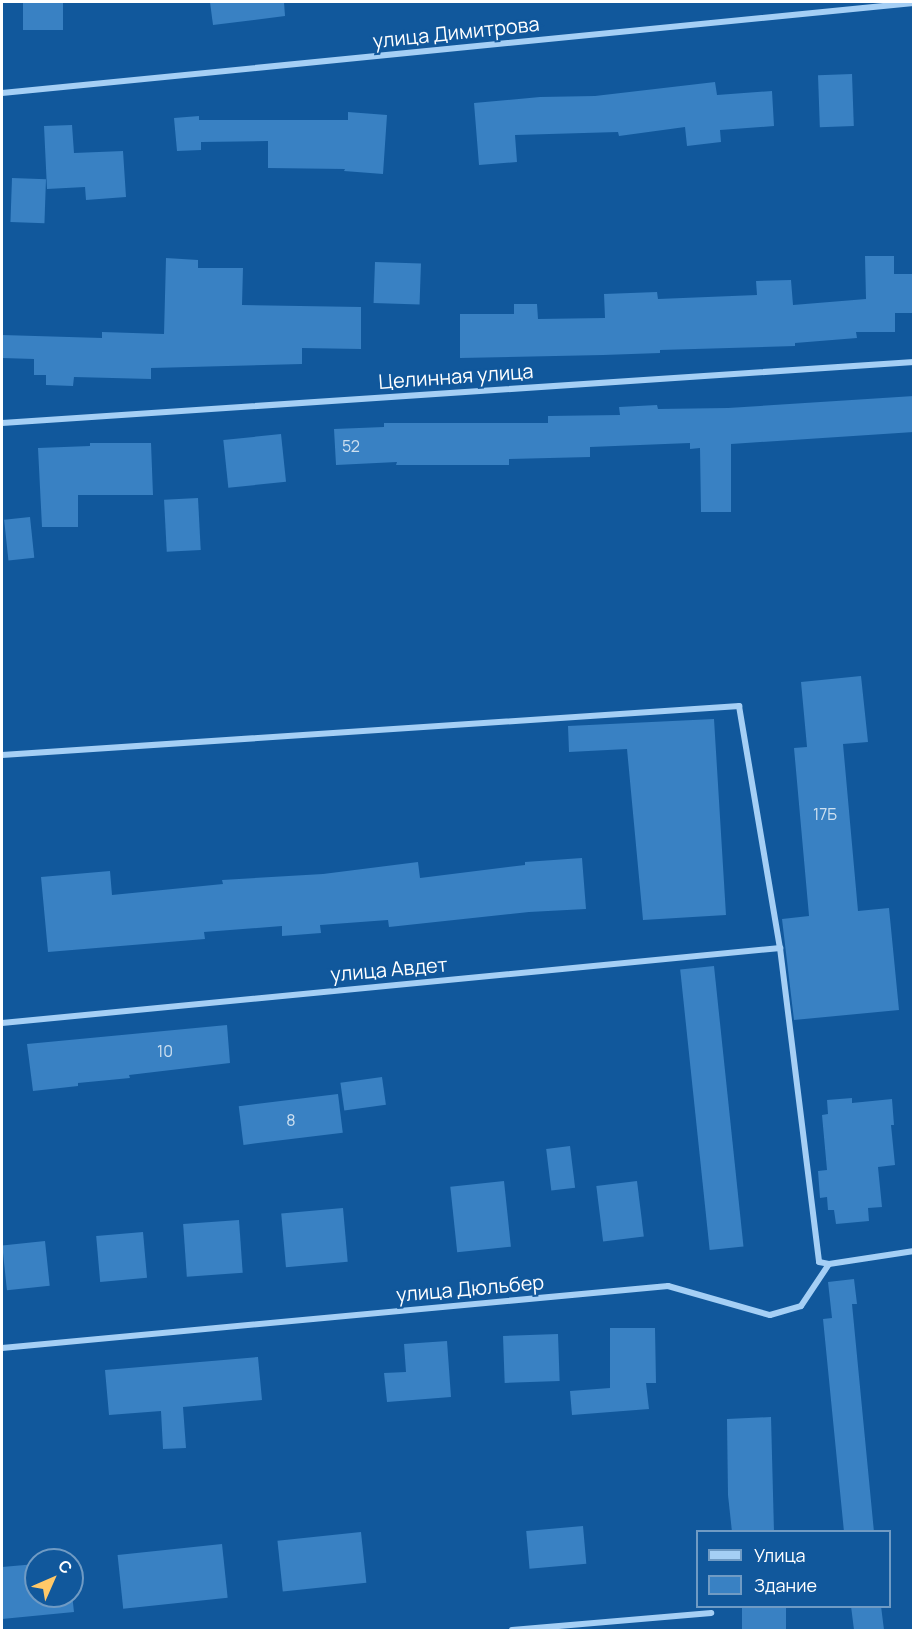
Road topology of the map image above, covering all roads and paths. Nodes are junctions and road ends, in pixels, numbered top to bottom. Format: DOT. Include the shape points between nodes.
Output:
graph roads {
  1 [pos="914,3"];
  2 [pos="2,93"];
  3 [pos="914,362"];
  4 [pos="2,423"];
  5 [pos="2,755"];
  6 [pos="780,948"];
  7 [pos="2,1023"];
  8 [pos="914,1251"];
  9 [pos="830,1264"];
  10 [pos="2,1348"];
  11 [pos="711,1613"];
  12 [pos="512,1630"];
  1 -- 2 [label="street, улица Димитрова"];
  3 -- 4 [label="street, Целинная улица"];
  5 -- 6 [label="street" via="739,706"];
  6 -- 7 [label="street, улица Авдет"];
  6 -- 9 [label="street" via="819,1262"];
  8 -- 9 [label="street"];
  9 -- 10 [label="street, улица Дюльбер" via="801,1306 770,1315 668,1286"];
  11 -- 12 [label="street"];
}
